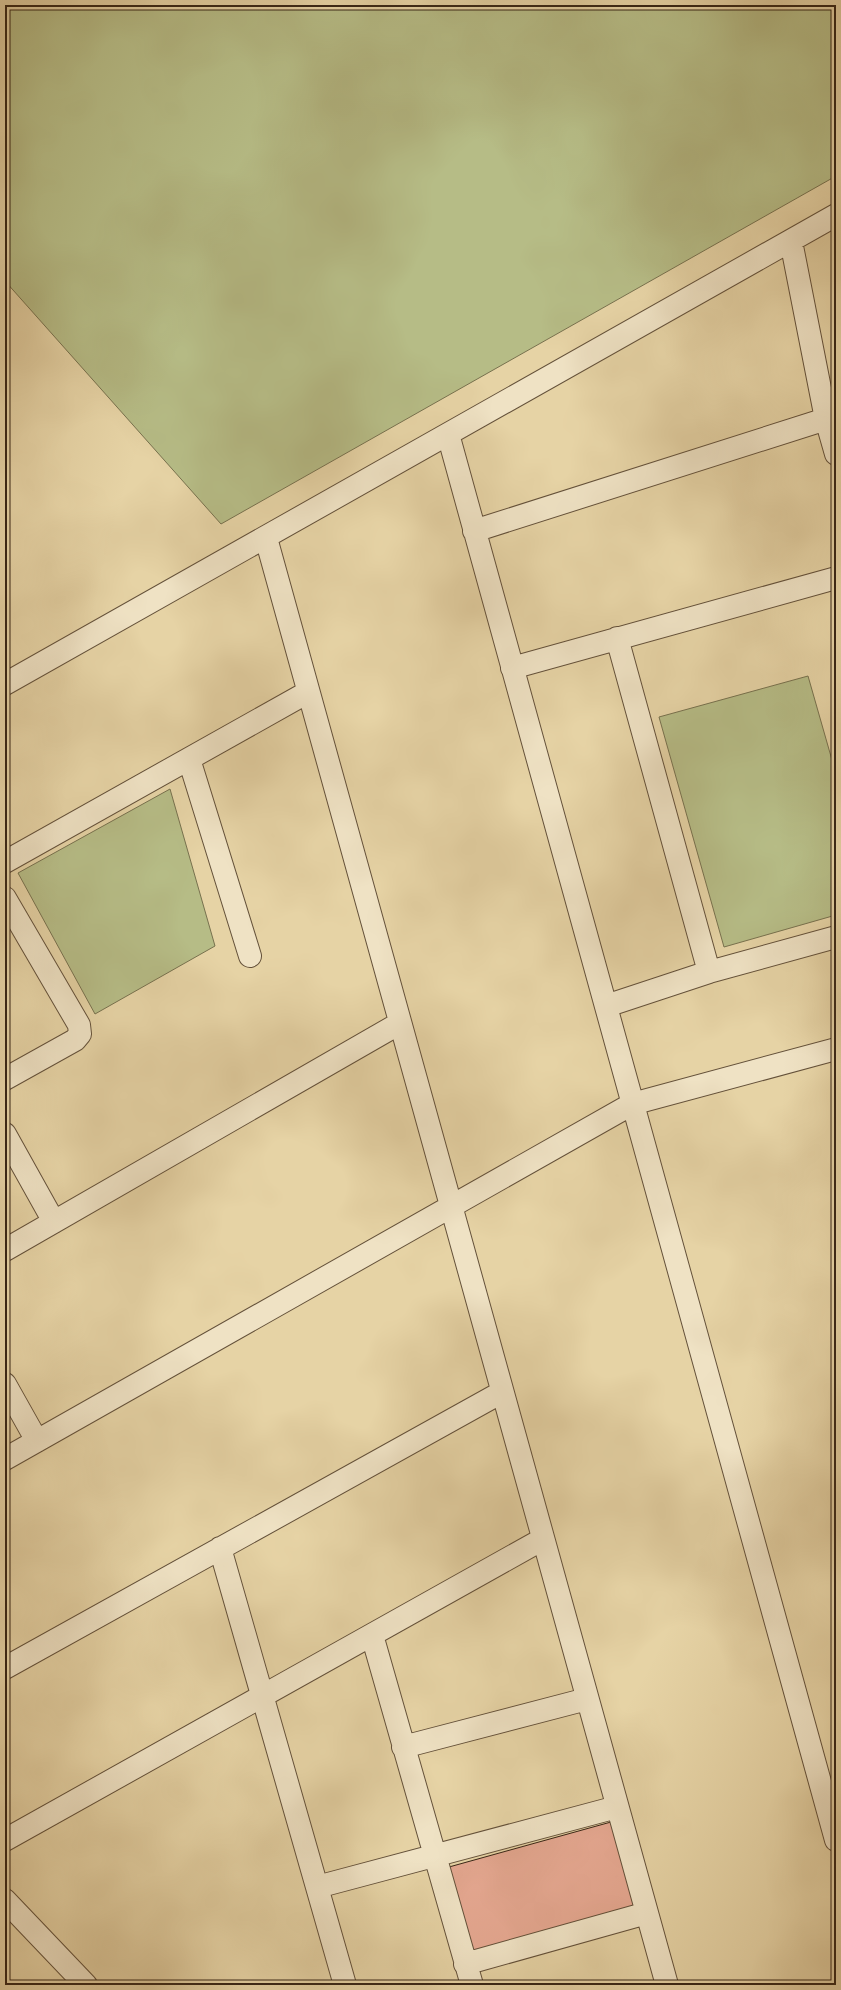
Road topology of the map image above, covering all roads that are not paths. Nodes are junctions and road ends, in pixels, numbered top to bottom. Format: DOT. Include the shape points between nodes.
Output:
graph roads {
  1 [pos="836,215"];
  2 [pos="791,241"];
  3 [pos="826,419"];
  4 [pos="448,434"];
  5 [pos="836,454"];
  6 [pos="474,530"];
  7 [pos="266,538"];
  8 [pos="836,578"];
  9 [pos="617,638"];
  10 [pos="512,668"];
  11 [pos="5,684"];
  12 [pos="308,692"];
  13 [pos="189,759"];
  14 [pos="5,862"];
  15 [pos="5,898"];
  16 [pos="836,937"];
  17 [pos="250,956"];
  18 [pos="709,972"];
  19 [pos="606,1006"];
  20 [pos="400,1023"];
  21 [pos="836,1048"];
  22 [pos="5,1079"];
  23 [pos="632,1104"];
  24 [pos="5,1134"];
  25 [pos="451,1207"];
  26 [pos="54,1222"];
  27 [pos="5,1250"];
  28 [pos="5,1384"];
  29 [pos="502,1392"];
  30 [pos="37,1441"];
  31 [pos="5,1459"];
  32 [pos="543,1539"];
  33 [pos="220,1548"];
  34 [pos="372,1635"];
  35 [pos="5,1668"];
  36 [pos="262,1696"];
  37 [pos="587,1699"];
  38 [pos="403,1747"];
  39 [pos="617,1807"];
  40 [pos="5,1840"];
  41 [pos="836,1840"];
  42 [pos="435,1856"];
  43 [pos="317,1887"];
  44 [pos="5,1900"];
  45 [pos="647,1913"];
  46 [pos="466,1964"];
  47 [pos="86,1985"];
  48 [pos="345,1985"];
  49 [pos="472,1985"];
  50 [pos="667,1985"];
  1 -- 2 [label="street"];
  2 -- 3 [label="street"];
  2 -- 4 [label="street"];
  3 -- 5 [label="street"];
  3 -- 6 [label="street"];
  4 -- 6 [label="street"];
  4 -- 7 [label="street"];
  6 -- 10 [label="street"];
  7 -- 11 [label="street"];
  7 -- 12 [label="street"];
  8 -- 9 [label="street"];
  9 -- 10 [label="street"];
  9 -- 18 [label="street"];
  10 -- 19 [label="street"];
  12 -- 13 [label="street"];
  12 -- 20 [label="street"];
  13 -- 14 [label="street"];
  13 -- 17 [label="street"];
  15 -- 22 [label="street" via="79,1025 80,1034 75,1040"];
  16 -- 18 [label="street"];
  18 -- 19 [label="street"];
  19 -- 23 [label="street"];
  20 -- 25 [label="street"];
  20 -- 26 [label="street"];
  21 -- 23 [label="street"];
  23 -- 25 [label="street"];
  23 -- 41 [label="street"];
  24 -- 26 [label="street"];
  25 -- 29 [label="street"];
  25 -- 30 [label="street"];
  26 -- 27 [label="street"];
  28 -- 30 [label="street"];
  29 -- 32 [label="street"];
  29 -- 33 [label="street"];
  30 -- 31 [label="street"];
  32 -- 34 [label="street"];
  32 -- 37 [label="street"];
  33 -- 35 [label="street"];
  33 -- 36 [label="street"];
  34 -- 36 [label="street"];
  34 -- 38 [label="street"];
  36 -- 40 [label="street"];
  36 -- 43 [label="street"];
  37 -- 38 [label="street"];
  37 -- 39 [label="street"];
  38 -- 42 [label="street"];
  39 -- 42 [label="street"];
  39 -- 45 [label="street"];
  42 -- 43 [label="street"];
  42 -- 46 [label="street"];
  43 -- 48 [label="street"];
  44 -- 47 [label="street"];
  45 -- 46 [label="street"];
  45 -- 50 [label="street"];
  46 -- 49 [label="street"];
}
